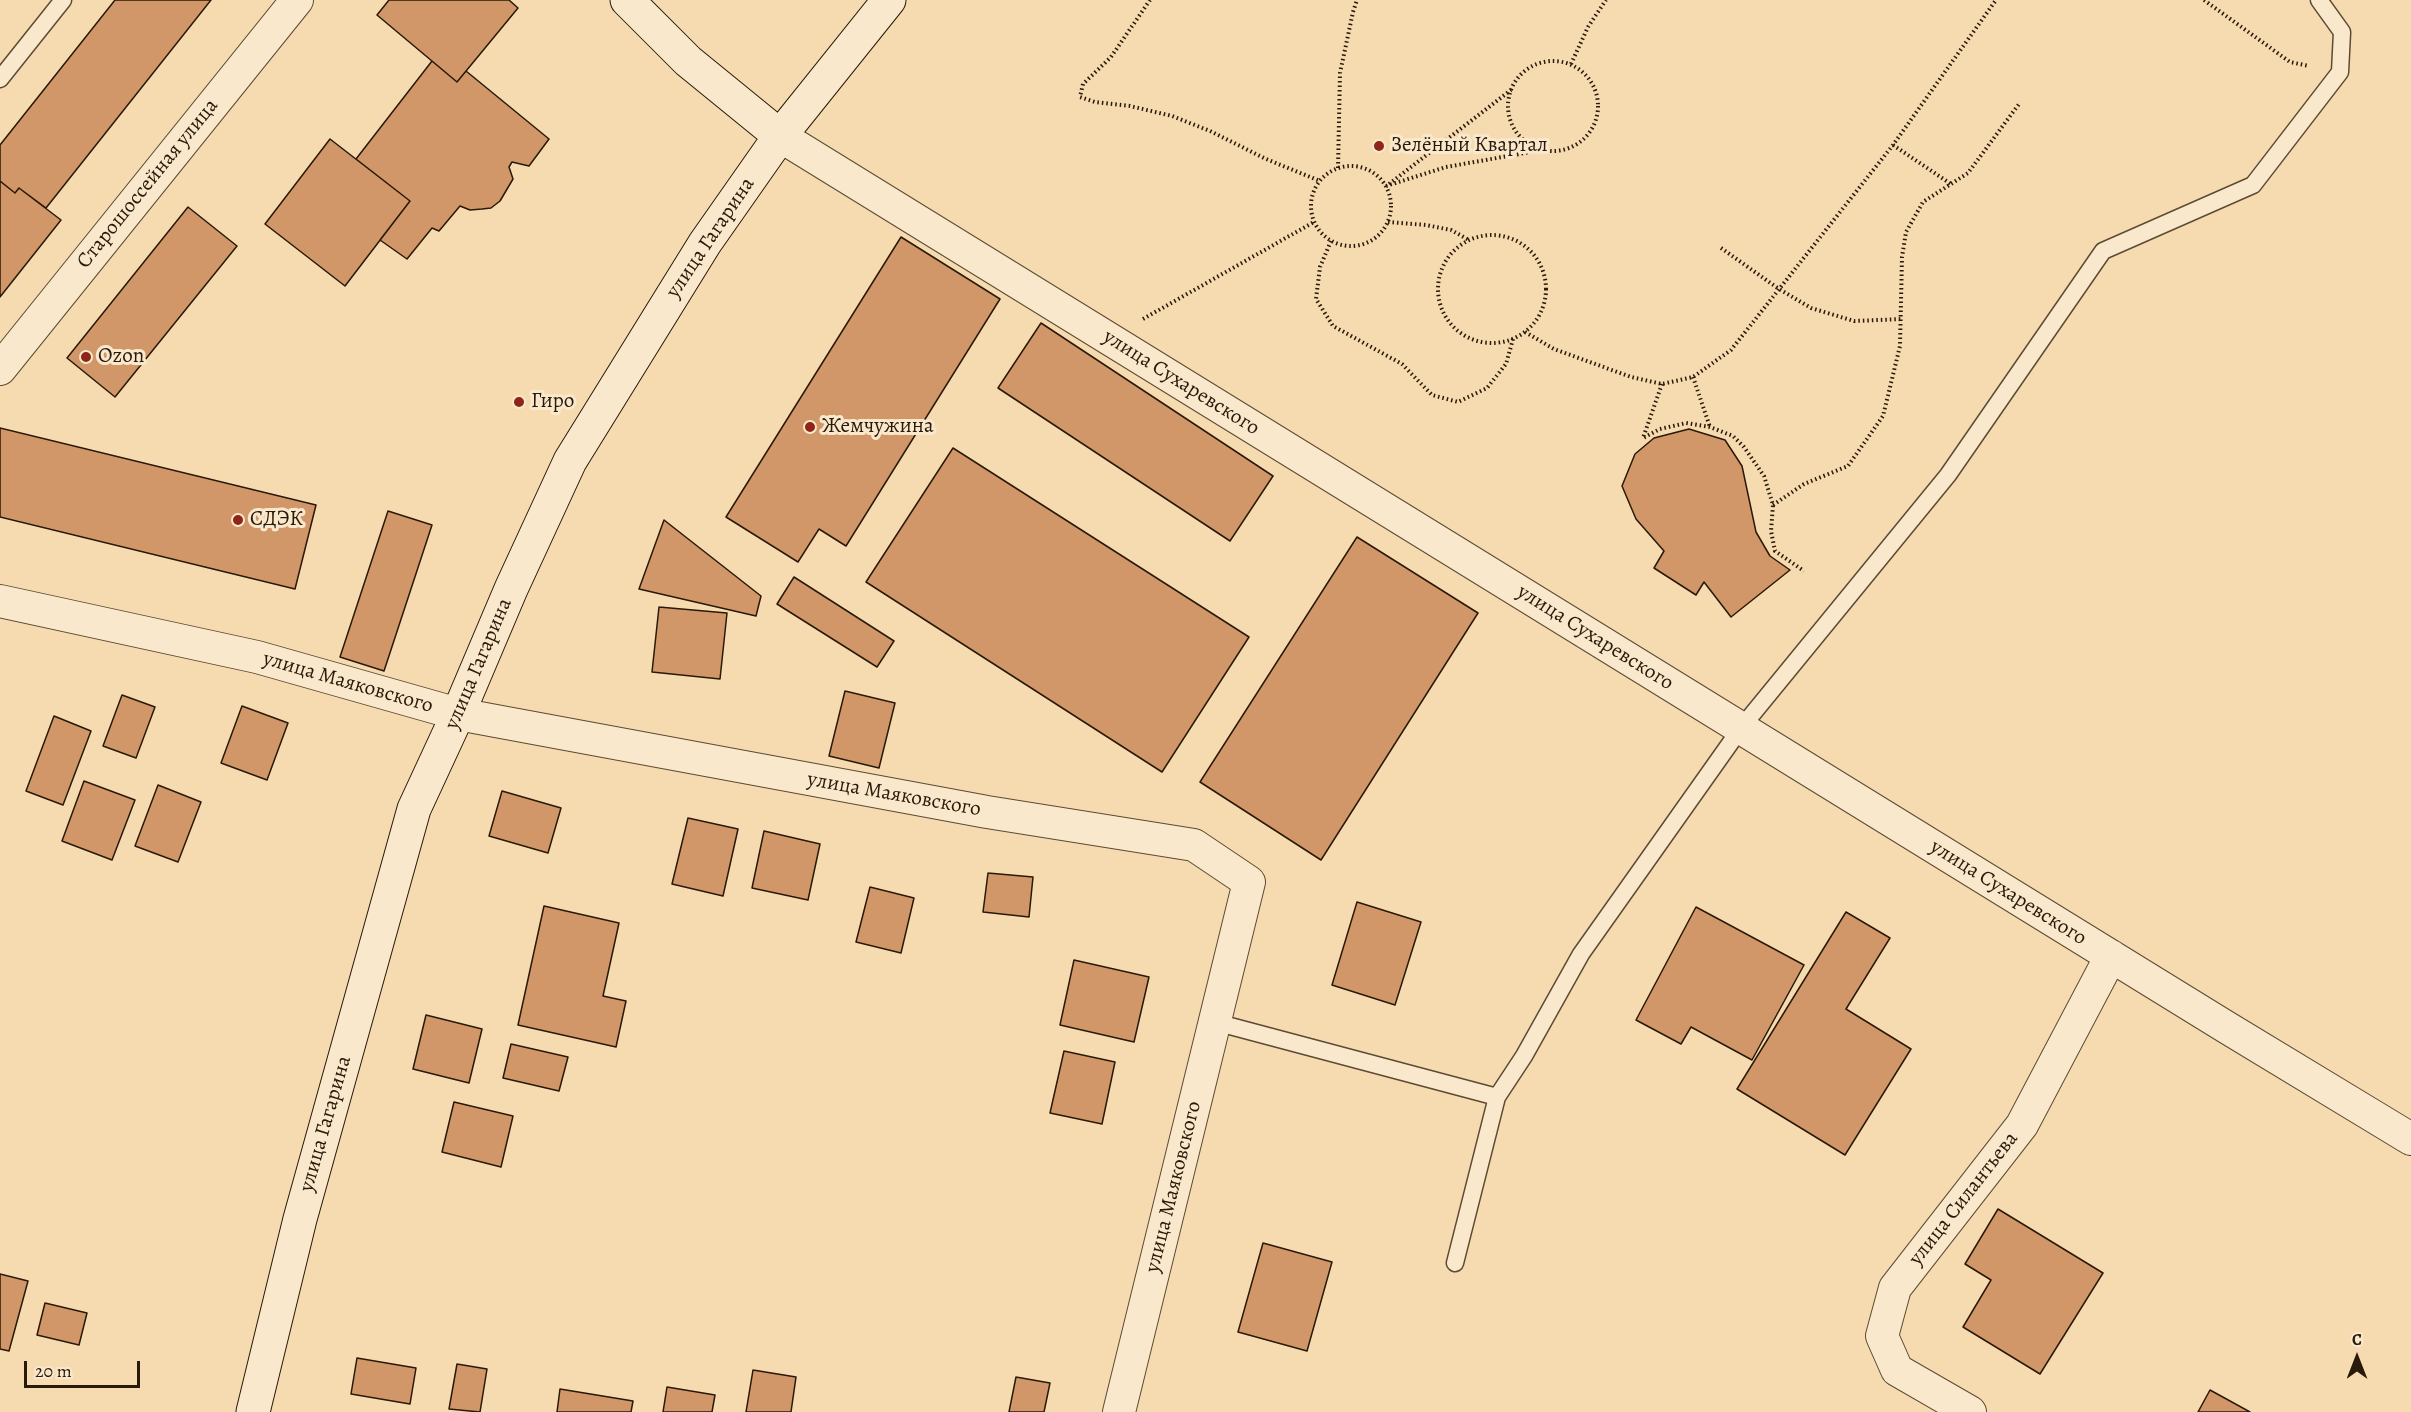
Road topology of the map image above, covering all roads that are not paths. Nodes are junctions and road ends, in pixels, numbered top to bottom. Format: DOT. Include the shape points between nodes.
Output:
graph roads {
  1 [pos="63,0"];
  2 [pos="297,0"];
  3 [pos="627,0"];
  4 [pos="889,0"];
  5 [pos="2319,0"];
  6 [pos="0,79"];
  7 [pos="780,136"];
  8 [pos="0,369"];
  9 [pos="0,601"];
  10 [pos="458,714"];
  11 [pos="1741,728"];
  12 [pos="2111,956"];
  13 [pos="1215,1022"];
  14 [pos="1497,1097"];
  15 [pos="2411,1139"];
  16 [pos="1455,1263"];
  17 [pos="252,1412"];
  18 [pos="1119,1412"];
  19 [pos="1970,1412"];
  1 -- 6 [label="lane"];
  2 -- 8 [label="street, Старошоссейная улица"];
  3 -- 7 [label="main road" via="688,61"];
  4 -- 7 [label="main road, улица Гагарина"];
  5 -- 11 [label="lane" via="2342,32 2340,72 2253,185 2103,251 1948,475"];
  7 -- 10 [label="main road, улица Гагарина" via="705,243 570,461"];
  7 -- 11 [label="street, улица Сухаревского"];
  9 -- 10 [label="street, улица Маяковского" via="257,657"];
  10 -- 13 [label="street, улица Маяковского" via="987,812 1194,846 1249,882"];
  10 -- 17 [label="main road, улица Гагарина" via="414,809 300,1219"];
  11 -- 12 [label="street, улица Сухаревского"];
  11 -- 14 [label="lane" via="1581,954"];
  12 -- 15 [label="street, улица Сухаревского"];
  12 -- 19 [label="street, улица Силантьева" via="2022,1125 1895,1288 1882,1336 1897,1371"];
  13 -- 14 [label="lane"];
  13 -- 18 [label="street, улица Маяковского"];
  14 -- 16 [label="lane"];
}
